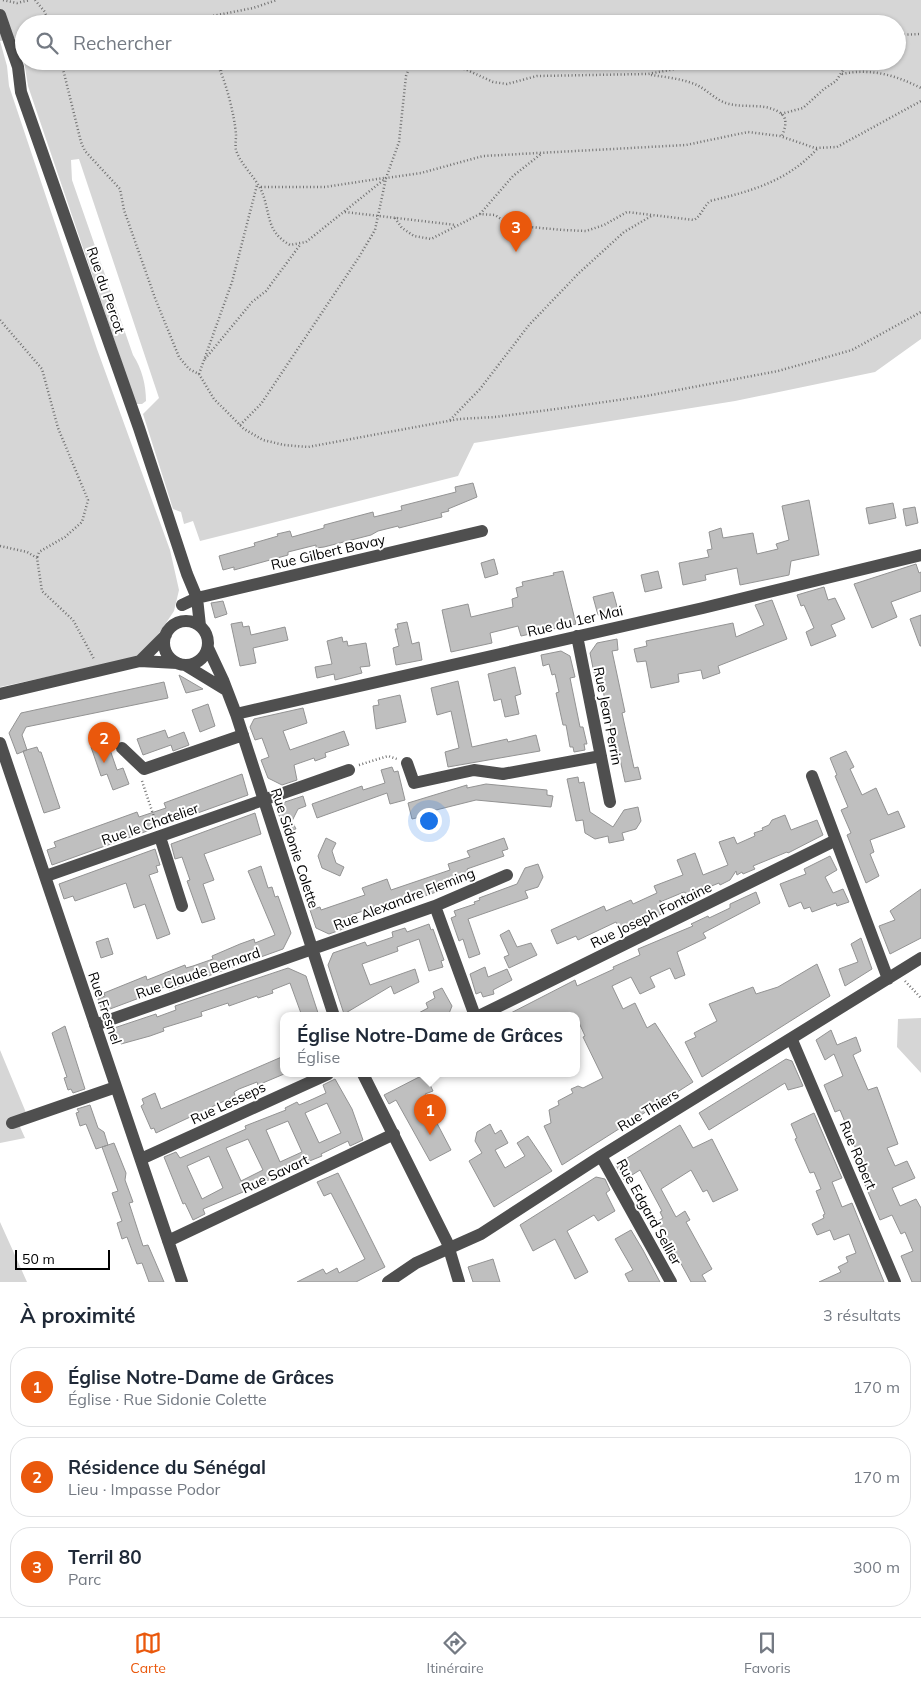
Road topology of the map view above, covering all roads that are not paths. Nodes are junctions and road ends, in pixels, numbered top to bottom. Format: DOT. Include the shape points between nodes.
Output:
graph roads {
  1 [pos="0,15"];
  2 [pos="15,58"];
  3 [pos="18,70"];
  4 [pos="482,531"];
  5 [pos="921,555"];
  6 [pos="187,574"];
  7 [pos="197,598"];
  8 [pos="182,605"];
  9 [pos="200,626"];
  10 [pos="170,630"];
  11 [pos="577,636"];
  12 [pos="208,648"];
  13 [pos="140,661"];
  14 [pos="181,664"];
  15 [pos="226,690"];
  16 [pos="0,694"];
  17 [pos="236,714"];
  18 [pos="243,735"];
  19 [pos="0,743"];
  20 [pos="122,748"];
  21 [pos="601,756"];
  22 [pos="407,762"];
  23 [pos="349,770"];
  24 [pos="812,776"];
  25 [pos="264,800"];
  26 [pos="610,802"];
  27 [pos="160,837"];
  28 [pos="836,840"];
  29 [pos="507,875"];
  30 [pos="46,876"];
  31 [pos="182,906"];
  32 [pos="435,906"];
  33 [pos="312,950"];
  34 [pos="921,958"];
  35 [pos="893,976"];
  36 [pos="333,1012"];
  37 [pos="474,1012"];
  38 [pos="487,1012"];
  39 [pos="95,1025"];
  40 [pos="792,1040"];
  41 [pos="321,1077"];
  42 [pos="365,1077"];
  43 [pos="116,1087"];
  44 [pos="12,1123"];
  45 [pos="394,1134"];
  46 [pos="601,1156"];
  47 [pos="141,1159"];
  48 [pos="168,1241"];
  49 [pos="449,1248"];
  50 [pos="182,1282"];
  51 [pos="388,1282"];
  52 [pos="459,1282"];
  53 [pos="671,1282"];
  54 [pos="895,1282"];
  1 -- 2 [label="street, Rue du Percot"];
  3 -- 6 [label="street, Rue du Percot" via="21,92"];
  4 -- 7 [label="street, Rue Gilbert Bavay"];
  5 -- 11 [label="street, Rue du 1er Mai"];
  6 -- 7 [label="street, Rue du Percot"];
  6 -- 8 [label="street, Rue du Percot"];
  7 -- 8 [label="street, Rue Gilbert Bavay"];
  7 -- 9 [label="street, Rue du Percot"];
  8 -- 10 [label="street, Rue du Percot"];
  9 -- 10 [label="street" via="187,621"];
  9 -- 12 [label="street" via="206,632"];
  10 -- 13 [label="street"];
  10 -- 14 [label="street" via="165,648 167,654"];
  11 -- 17 [label="street, Rue du 1er Mai"];
  11 -- 21 [label="street, Rue Jean Perrin"];
  12 -- 14 [label="street" via="199,661"];
  12 -- 15 [label="street, Rue Sidonie Colette"];
  13 -- 14 [label="street"];
  13 -- 16 [label="street"];
  14 -- 15 [label="street"];
  15 -- 17 [label="street, Rue Sidonie Colette"];
  17 -- 18 [label="street, Rue Sidonie Colette"];
  18 -- 20 [label="street" via="144,770"];
  18 -- 25 [label="street, Rue Sidonie Colette"];
  19 -- 30 [label="street, Rue Fresnel"];
  21 -- 22 [label="street" via="503,774 474,770 414,783"];
  21 -- 26 [label="street, Rue Jean Perrin"];
  23 -- 25 [label="street, Rue le Chatelier"];
  24 -- 28 [label="street"];
  25 -- 27 [label="street, Rue le Chatelier"];
  25 -- 33 [label="street, Rue Sidonie Colette"];
  27 -- 30 [label="street, Rue le Chatelier"];
  27 -- 31 [label="street"];
  28 -- 35 [label="street"];
  28 -- 38 [label="street, Rue Joseph Fontaine"];
  29 -- 32 [label="street, Rue Alexandre Fleming"];
  30 -- 39 [label="street, Rue Fresnel"];
  32 -- 33 [label="street, Rue Alexandre Fleming"];
  32 -- 37 [label="street"];
  33 -- 36 [label="street, Rue Sidonie Colette"];
  33 -- 39 [label="street, Rue Claude Bernard"];
  34 -- 35 [label="street, Rue Thiers"];
  35 -- 40 [label="street, Rue Thiers"];
  39 -- 43 [label="street, Rue Fresnel"];
  40 -- 46 [label="street, Rue Thiers"];
  40 -- 54 [label="street, Rue Robert"];
  41 -- 47 [label="street, Rue Lesseps"];
  42 -- 45 [label="street"];
  43 -- 44 [label="street"];
  43 -- 47 [label="street, Rue Fresnel"];
  45 -- 48 [label="street, Rue Savart"];
  45 -- 49 [label="street"];
  46 -- 49 [label="street, Rue Thiers" via="481,1234"];
  46 -- 53 [label="street, Rue Edgard Sellier"];
  47 -- 48 [label="street, Rue Fresnel"];
  48 -- 50 [label="street, Rue Fresnel"];
  49 -- 51 [label="street, Rue Thiers" via="416,1263"];
  49 -- 52 [label="street"];
}
